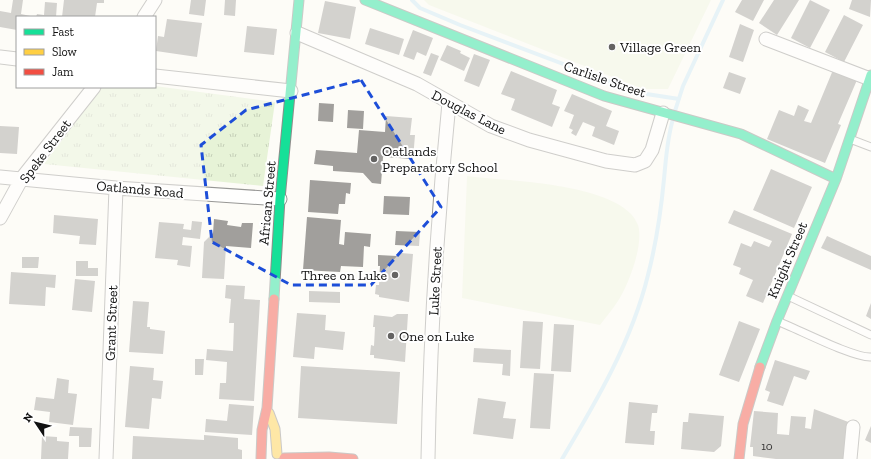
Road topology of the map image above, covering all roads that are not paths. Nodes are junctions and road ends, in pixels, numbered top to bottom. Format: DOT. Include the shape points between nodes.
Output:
graph roads {
  1 [pos="156,0"];
  2 [pos="300,0"];
  3 [pos="365,0"];
  4 [pos="145,16"];
  5 [pos="297,33"];
  6 [pos="766,39"];
  7 [pos="0,57"];
  8 [pos="16,59"];
  9 [pos="156,76"];
  10 [pos="870,77"];
  11 [pos="93,88"];
  12 [pos="291,91"];
  13 [pos="449,103"];
  14 [pos="665,113"];
  15 [pos="850,138"];
  16 [pos="871,147"];
  17 [pos="0,177"];
  18 [pos="22,178"];
  19 [pos="836,179"];
  20 [pos="116,188"];
  21 [pos="280,200"];
  22 [pos="0,218"];
  23 [pos="787,296"];
  24 [pos="777,321"];
  25 [pos="871,334"];
  26 [pos="871,357"];
  27 [pos="267,408"];
  28 [pos="853,427"];
  29 [pos="282,457"];
  30 [pos="260,458"];
  31 [pos="106,459"];
  32 [pos="353,459"];
  33 [pos="428,459"];
  34 [pos="739,459"];
  35 [pos="850,459"];
  1 -- 4 [label="street"];
  2 -- 5 [label="street, African Street"];
  3 -- 14 [label="street, Carlisle Street" via="604,96"];
  5 -- 12 [label="street, African Street"];
  5 -- 13 [label="street, Douglas Lane" via="417,84"];
  6 -- 10 [label="street"];
  7 -- 8 [label="street"];
  9 -- 12 [label="street"];
  10 -- 15 [label="street, Knight Street"];
  11 -- 18 [label="street, Speke Street"];
  12 -- 21 [label="street, African Street"];
  13 -- 14 [label="street, Douglas Lane" via="491,126 529,140 624,165 635,165 645,161 652,150"];
  13 -- 33 [label="street, Luke Street" via="440,192 429,374"];
  14 -- 19 [label="street, Carlisle Street" via="741,134"];
  15 -- 16 [label="lane"];
  15 -- 19 [label="street, Knight Street"];
  17 -- 18 [label="street, Oatlands Road"];
  18 -- 20 [label="street, Oatlands Road"];
  18 -- 22 [label="street, Speke Street"];
  19 -- 23 [label="street, Knight Street"];
  20 -- 21 [label="street, Oatlands Road"];
  20 -- 31 [label="street, Grant Street"];
  21 -- 27 [label="street, African Street"];
  23 -- 24 [label="street, Knight Street"];
  23 -- 25 [label="lane"];
  24 -- 26 [label="lane" via="845,350"];
  24 -- 34 [label="street, Knight Street" via="749,400"];
  27 -- 29 [label="street, African Street"];
  27 -- 30 [label="street, African Street"];
  28 -- 35 [label="street"];
  29 -- 30 [label="street" via="272,453"];
  29 -- 32 [label="street"];
}
